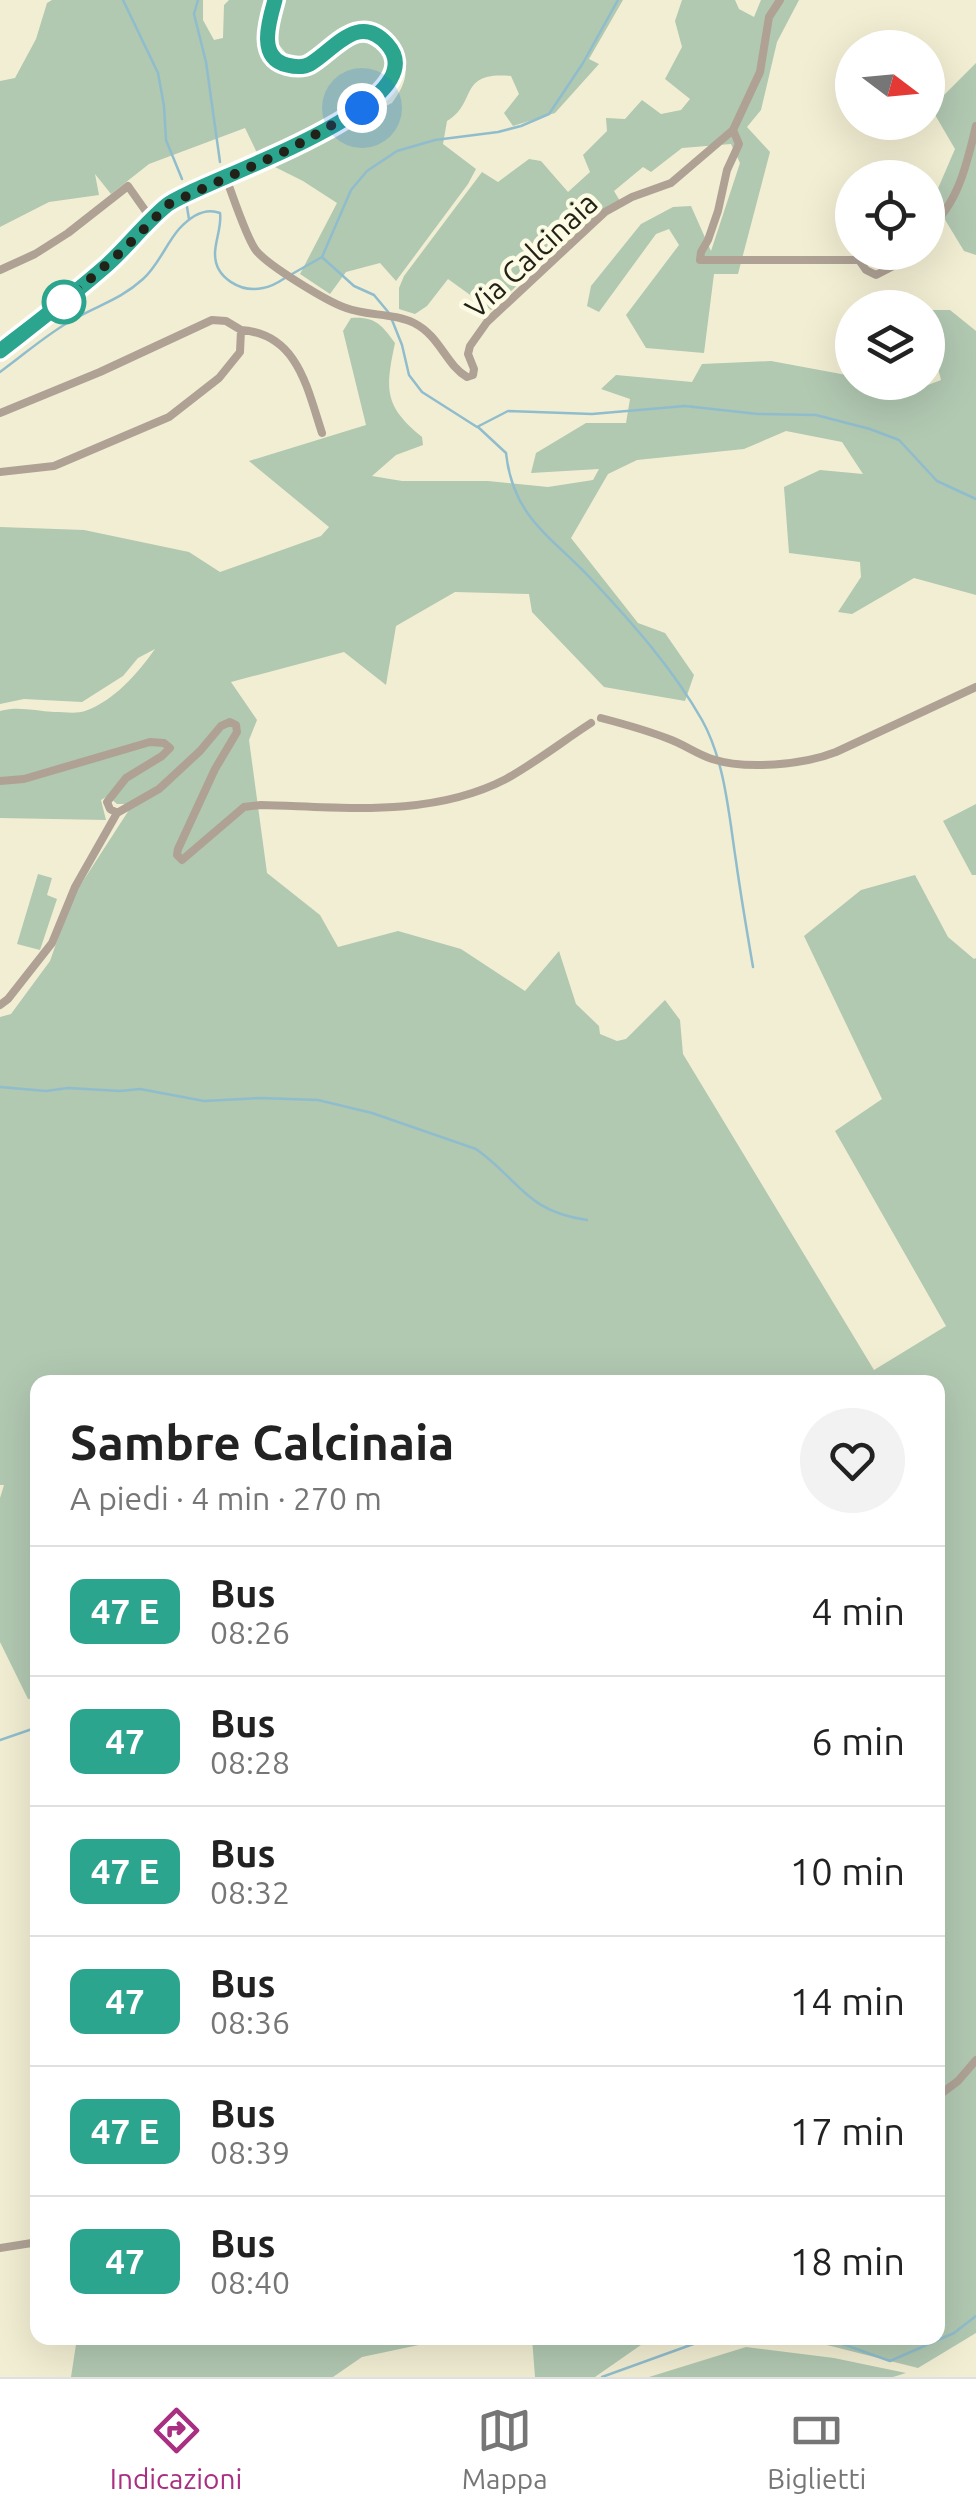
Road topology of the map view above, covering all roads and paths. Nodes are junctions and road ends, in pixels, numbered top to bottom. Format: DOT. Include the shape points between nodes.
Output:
graph roads {
  1 [pos="275,0"];
  2 [pos="780,0"];
  3 [pos="976,126"];
  4 [pos="733,130"];
  5 [pos="226,178"];
  6 [pos="945,214"];
  7 [pos="152,220"];
  8 [pos="835,260"];
  9 [pos="0,270"];
  10 [pos="241,330"];
  11 [pos="0,351"];
  12 [pos="0,413"];
  13 [pos="322,433"];
  14 [pos="0,472"];
  15 [pos="976,687"];
  16 [pos="601,718"];
  17 [pos="591,723"];
  18 [pos="0,780"];
  19 [pos="117,813"];
  20 [pos="0,1005"];
  21 [pos="976,2060"];
  22 [pos="945,2091"];
  23 [pos="30,2243"];
  24 [pos="0,2248"];
  1 -- 5 [label="street" via="266,43 280,63 309,64 364,31 392,50 396,67 386,87 362,108"];
  2 -- 4 [label="street, Via Calcinaia" via="769,17 760,72"];
  3 -- 6 [label="street"];
  4 -- 5 [label="street, Via Calcinaia" via="671,183 606,212 487,322 470,346 474,376 467,377 409,320 345,308 256,251"];
  4 -- 8 [label="street, Via Calcinaia" via="740,144 700,260"];
  5 -- 7 [label="street" via="182,196"];
  7 -- 9 [label="street" via="128,186 58,240"];
  7 -- 11 [label="street"];
  10 -- 12 [label="street" via="212,320"];
  10 -- 13 [label="street" via="287,350"];
  10 -- 14 [label="street" via="240,352 219,378 170,417 54,466"];
  15 -- 16 [label="street" via="836,752 763,764 710,758"];
  17 -- 19 [label="street" via="505,779 443,802 244,807 180,860 178,848 237,732 227,722 158,789"];
  18 -- 19 [label="street" via="164,743 170,748 126,778 107,802"];
  19 -- 20 [label="street" via="52,943"];
  21 -- 22 [label="street"];
  23 -- 24 [label="street"];
}
